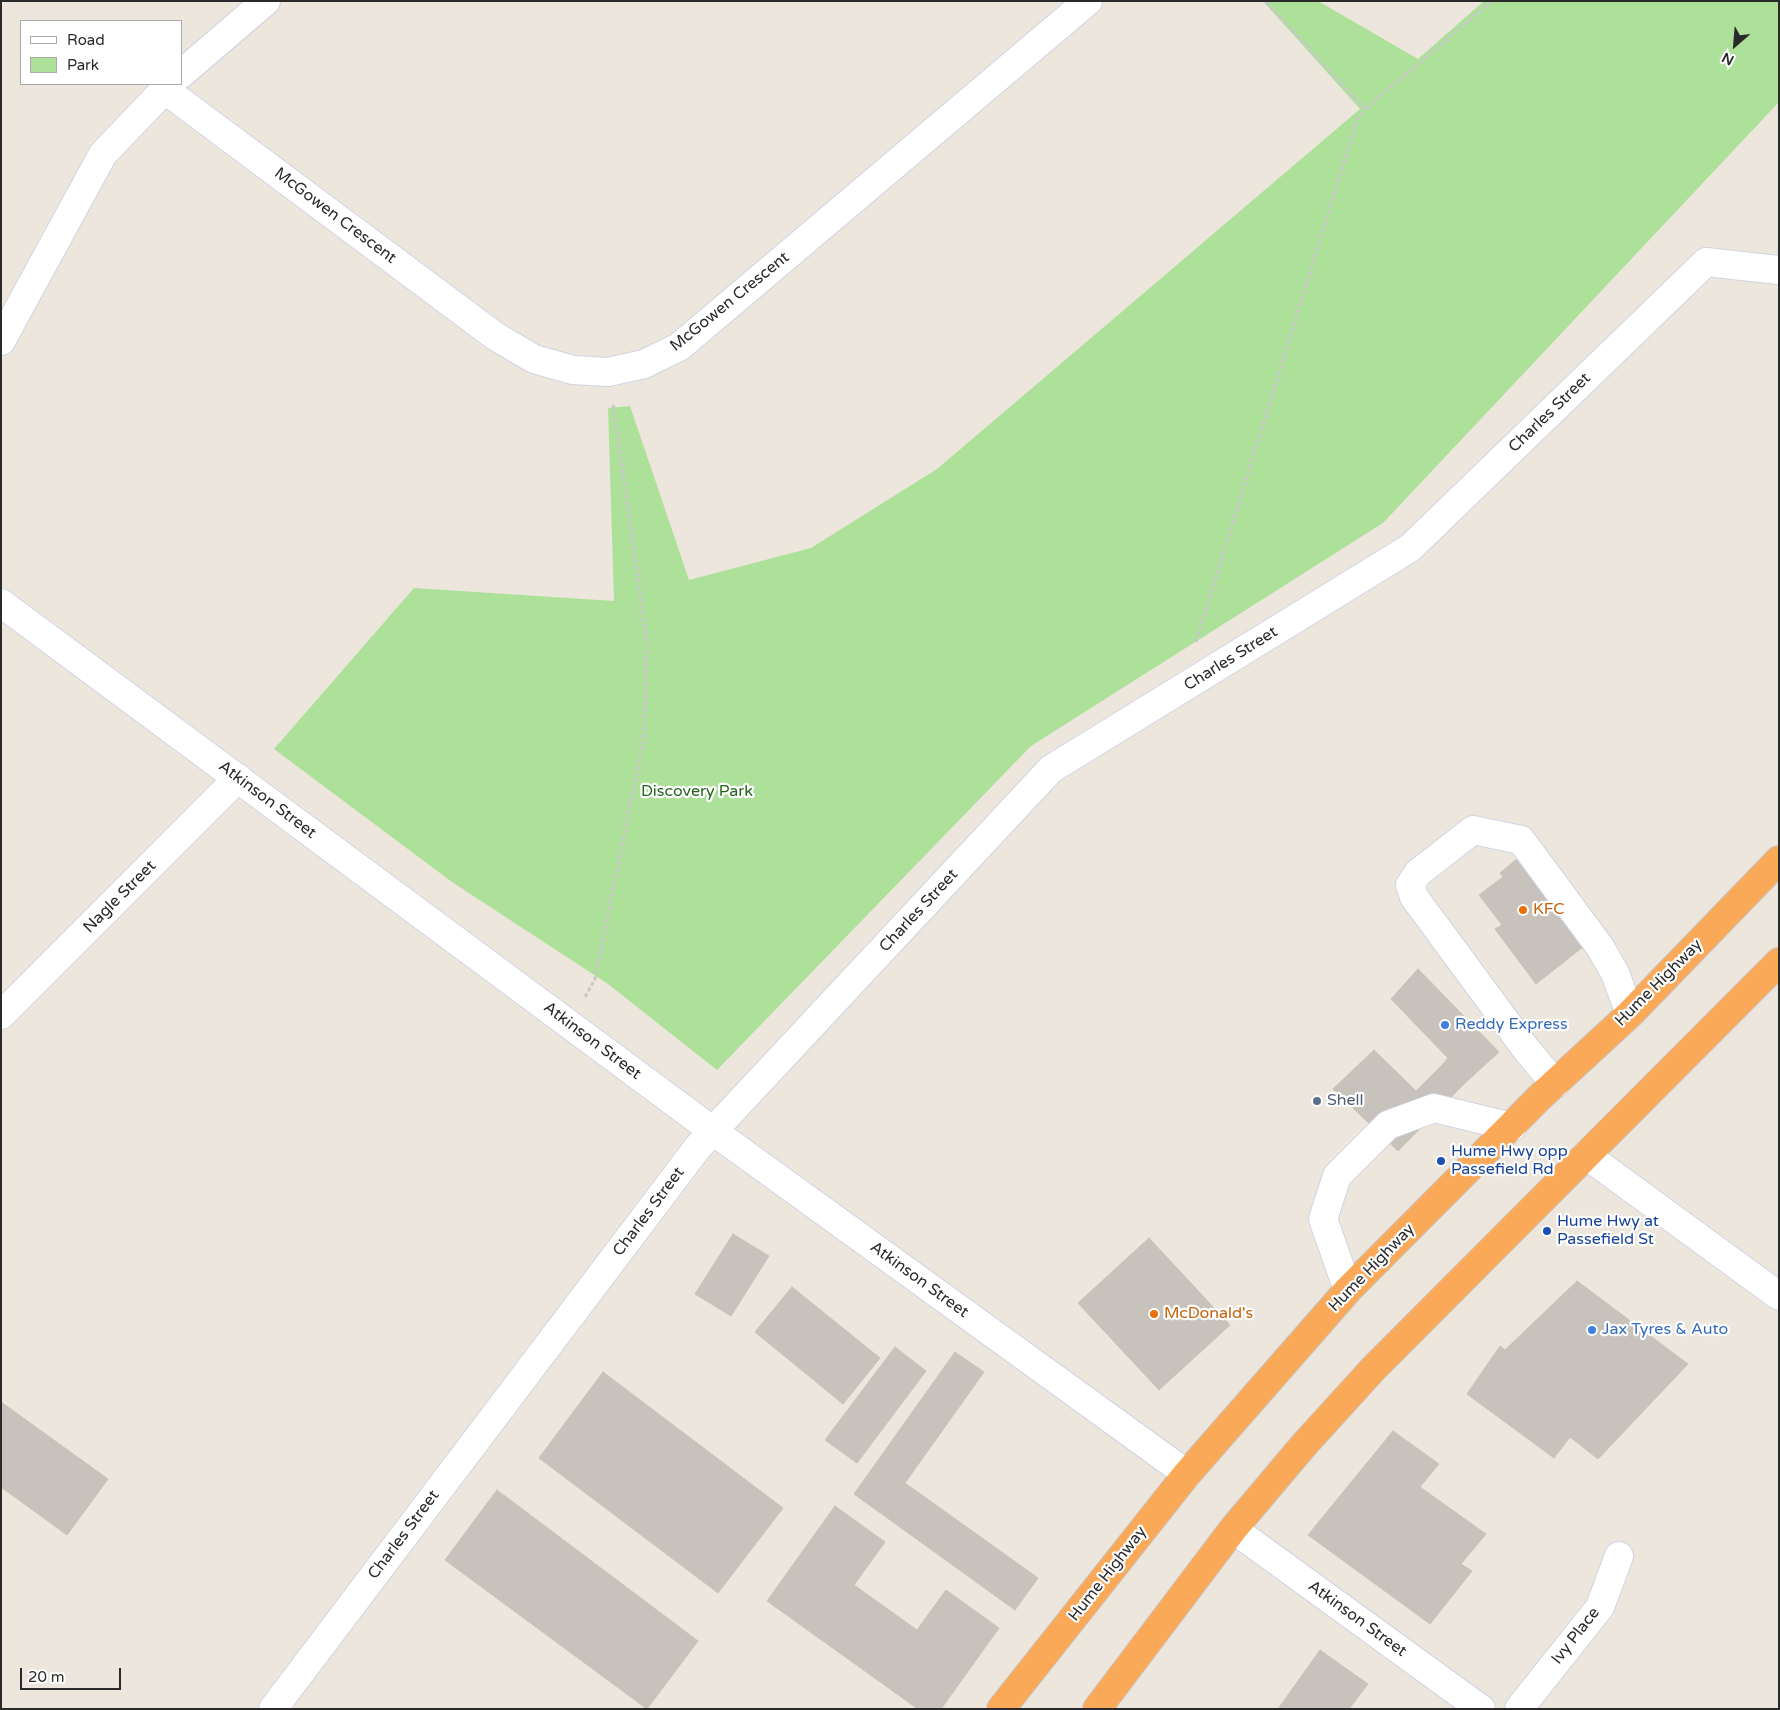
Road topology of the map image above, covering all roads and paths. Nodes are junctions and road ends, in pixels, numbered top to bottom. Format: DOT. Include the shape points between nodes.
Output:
graph roads {
  1 [pos="266,1"];
  2 [pos="1088,1"];
  3 [pos="1265,1"];
  4 [pos="1492,1"];
  5 [pos="182,73"];
  6 [pos="169,85"];
  7 [pos="176,85"];
  8 [pos="1365,109"];
  9 [pos="1779,270"];
  10 [pos="1,341"];
  11 [pos="608,372"];
  12 [pos="1,603"];
  13 [pos="1195,645"];
  14 [pos="238,778"];
  15 [pos="1779,860"];
  16 [pos="1779,962"];
  17 [pos="1630,1014"];
  18 [pos="1,1015"];
  19 [pos="570,1024"];
  20 [pos="1554,1084"];
  21 [pos="1512,1127"];
  22 [pos="713,1131"];
  23 [pos="1586,1155"];
  24 [pos="1348,1290"];
  25 [pos="1779,1296"];
  26 [pos="1187,1474"];
  27 [pos="1233,1529"];
  28 [pos="1619,1556"];
  29 [pos="273,1709"];
  30 [pos="1001,1709"];
  31 [pos="1097,1709"];
  32 [pos="1481,1709"];
  33 [pos="1519,1709"];
  1 -- 5 [label="street"];
  2 -- 11 [label="street, McGowen Crescent" via="679,348 644,364"];
  3 -- 8 [label="path"];
  4 -- 8 [label="path"];
  6 -- 10 [label="street" via="103,154"];
  7 -- 11 [label="street, McGowen Crescent" via="496,336 534,360 573,370"];
  8 -- 13 [label="path" via="1358,116"];
  9 -- 22 [label="street, Charles Street" via="1706,262 1410,548 1051,769"];
  11 -- 19 [label="path" via="627,398 613,402 647,643 644,736 595,979"];
  12 -- 14 [label="street, Atkinson Street"];
  14 -- 18 [label="street, Nagle Street"];
  14 -- 19 [label="street, Atkinson Street"];
  15 -- 17 [label="highway, Hume Highway"];
  16 -- 23 [label="highway"];
  17 -- 20 [label="highway, Hume Highway"];
  17 -- 20 [label="street" via="1600,947 1522,840 1474,830 1418,873 1410,885 1414,897"];
  19 -- 22 [label="street, Atkinson Street"];
  20 -- 21 [label="highway, Hume Highway"];
  21 -- 24 [label="highway, Hume Highway"];
  21 -- 24 [label="street" via="1434,1108 1388,1125 1338,1176 1323,1219"];
  22 -- 26 [label="street, Atkinson Street"];
  22 -- 29 [label="street, Charles Street"];
  23 -- 25 [label="street"];
  23 -- 27 [label="highway" via="1373,1369"];
  24 -- 26 [label="highway, Hume Highway"];
  26 -- 30 [label="highway, Hume Highway"];
  27 -- 31 [label="highway"];
  27 -- 32 [label="street, Atkinson Street"];
  28 -- 33 [label="street, Ivy Place" via="1600,1607"];
}
